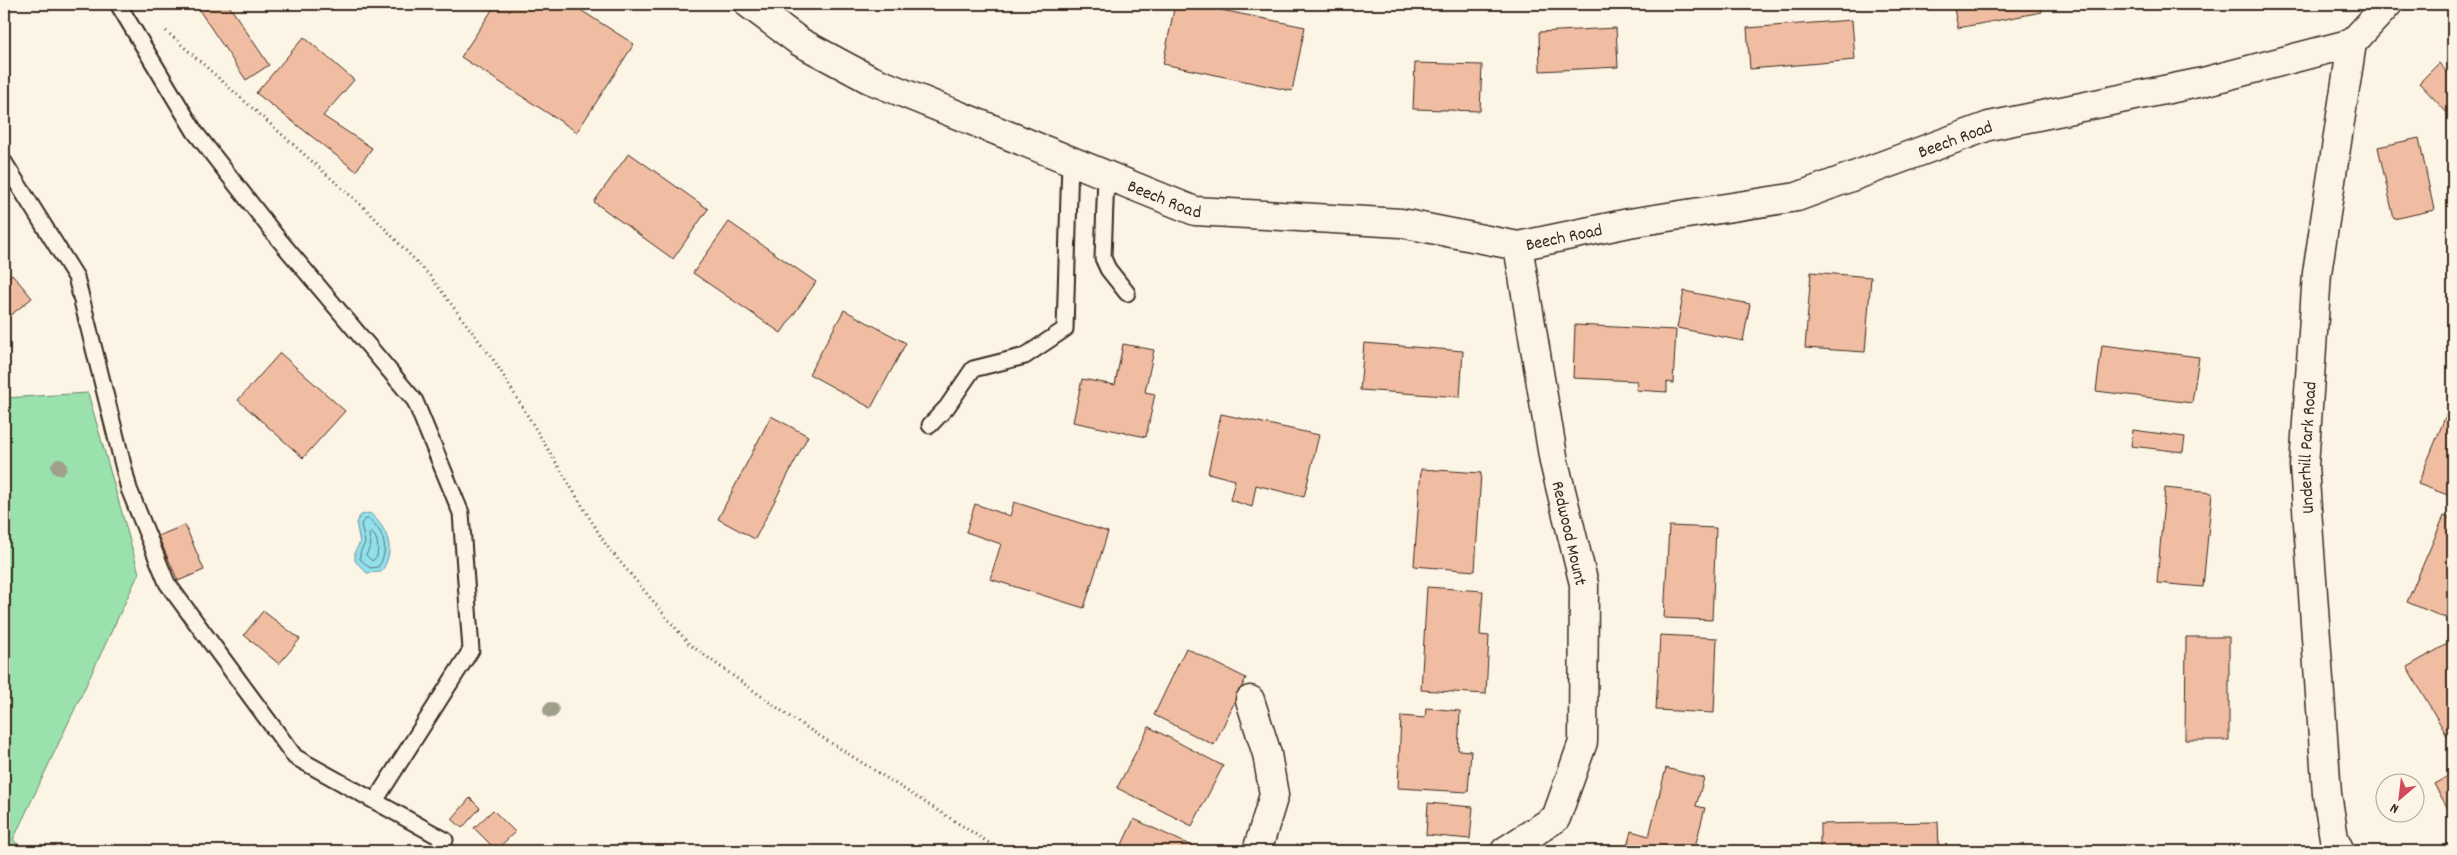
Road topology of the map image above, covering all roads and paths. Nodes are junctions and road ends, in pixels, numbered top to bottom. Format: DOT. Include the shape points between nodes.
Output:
graph roads {
  1 [pos="118,4"];
  2 [pos="749,4"];
  3 [pos="2388,4"];
  4 [pos="166,30"];
  5 [pos="2352,43"];
  6 [pos="1070,161"];
  7 [pos="4,162"];
  8 [pos="1106,175"];
  9 [pos="1518,246"];
  10 [pos="1127,293"];
  11 [pos="930,425"];
  12 [pos="1250,700"];
  13 [pos="375,801"];
  14 [pos="445,840"];
  15 [pos="1002,851"];
  16 [pos="1257,851"];
  17 [pos="1505,851"];
  18 [pos="2340,851"];
  1 -- 13 [label="lane" via="195,132 276,236 415,401 461,513 471,650"];
  2 -- 6 [label="street, Beech Road" via="800,42 869,80"];
  3 -- 5 [label="street"];
  4 -- 15 [label="path" via="371,214 430,276 495,362 606,545 689,644 793,720"];
  5 -- 9 [label="street, Beech Road" via="2203,82 1989,126 1797,197 1628,222"];
  5 -- 18 [label="street, Underhill Park Road" via="2318,273 2304,466 2326,794 2334,838"];
  6 -- 8 [label="street, Beech Road"];
  6 -- 11 [label="lane" via="1064,329 1025,356 973,368 947,407"];
  7 -- 13 [label="lane" via="76,277 128,489 167,582 296,757"];
  8 -- 9 [label="street, Beech Road" via="1195,211 1401,223"];
  8 -- 10 [label="lane" via="1103,258 1108,270"];
  9 -- 17 [label="street, Redwood Mount" via="1554,462 1584,584 1583,742 1556,818"];
  12 -- 16 [label="street" via="1267,754 1274,795"];
  13 -- 14 [label="lane"];
}
